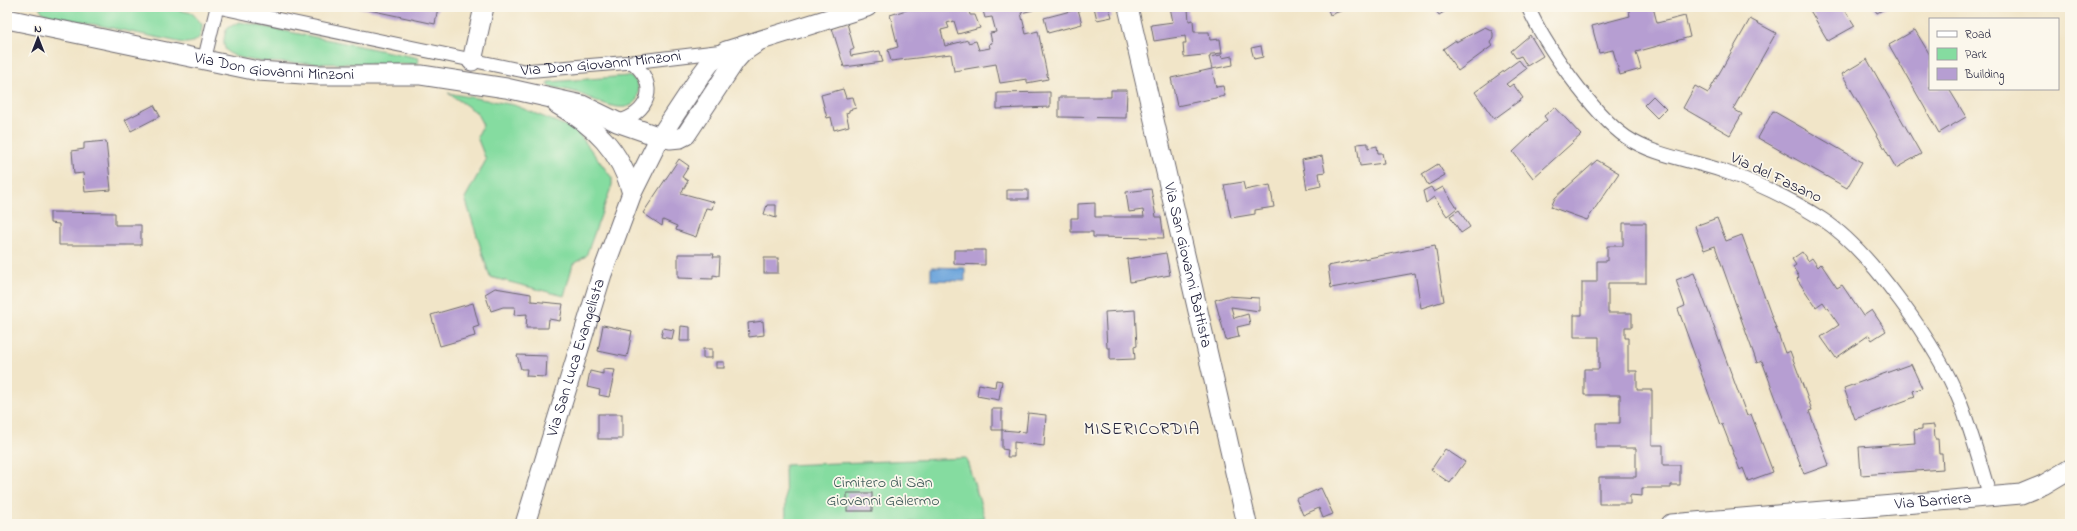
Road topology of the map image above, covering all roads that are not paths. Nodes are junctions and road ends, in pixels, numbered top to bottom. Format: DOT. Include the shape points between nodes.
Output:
graph roads {
  1 [pos="218,7"];
  2 [pos="484,7"];
  3 [pos="867,7"];
  4 [pos="1128,7"];
  5 [pos="1528,7"];
  6 [pos="7,19"];
  7 [pos="755,44"];
  8 [pos="726,51"];
  9 [pos="204,61"];
  10 [pos="472,61"];
  11 [pos="632,62"];
  12 [pos="544,97"];
  13 [pos="616,122"];
  14 [pos="660,137"];
  15 [pos="632,194"];
  16 [pos="2070,469"];
  17 [pos="1990,497"];
  18 [pos="525,524"];
  19 [pos="1247,524"];
  20 [pos="1671,524"];
  1 -- 9 [label="street"];
  1 -- 10 [label="street, Via Don Giovanni Minzoni"];
  2 -- 10 [label="main road"];
  3 -- 7 [label="main road"];
  4 -- 19 [label="main road, Via San Giovanni Battista"];
  5 -- 17 [label="street, Via del Fasano" via="1534,21 1569,74 1608,122 1627,137 1649,148 1722,171 1793,202 1835,229 1871,264 1907,310 1948,375 1960,402"];
  6 -- 9 [label="main road, Via Don Giovanni Minzoni"];
  7 -- 8 [label="main road"];
  7 -- 14 [label="main road" via="735,61 686,134 670,140"];
  8 -- 11 [label="street, Via Don Giovanni Minzoni"];
  8 -- 14 [label="main road, Via San Luca Evangelista" via="710,62 700,75"];
  9 -- 12 [label="main road, Via Don Giovanni Minzoni" via="258,71 318,75 421,75 506,88"];
  10 -- 11 [label="street, Via Don Giovanni Minzoni" via="524,70"];
  11 -- 13 [label="street" via="647,80 645,103 634,115"];
  12 -- 13 [label="main road" via="582,105"];
  12 -- 15 [label="main road" via="592,128 615,154 627,174"];
  13 -- 14 [label="main road"];
  14 -- 15 [label="main road, Via San Luca Evangelista"];
  15 -- 18 [label="main road, Via San Luca Evangelista" via="602,274"];
  16 -- 17 [label="main road, Via Barriera" via="2021,494"];
  17 -- 20 [label="main road, Via Barriera"];
}
